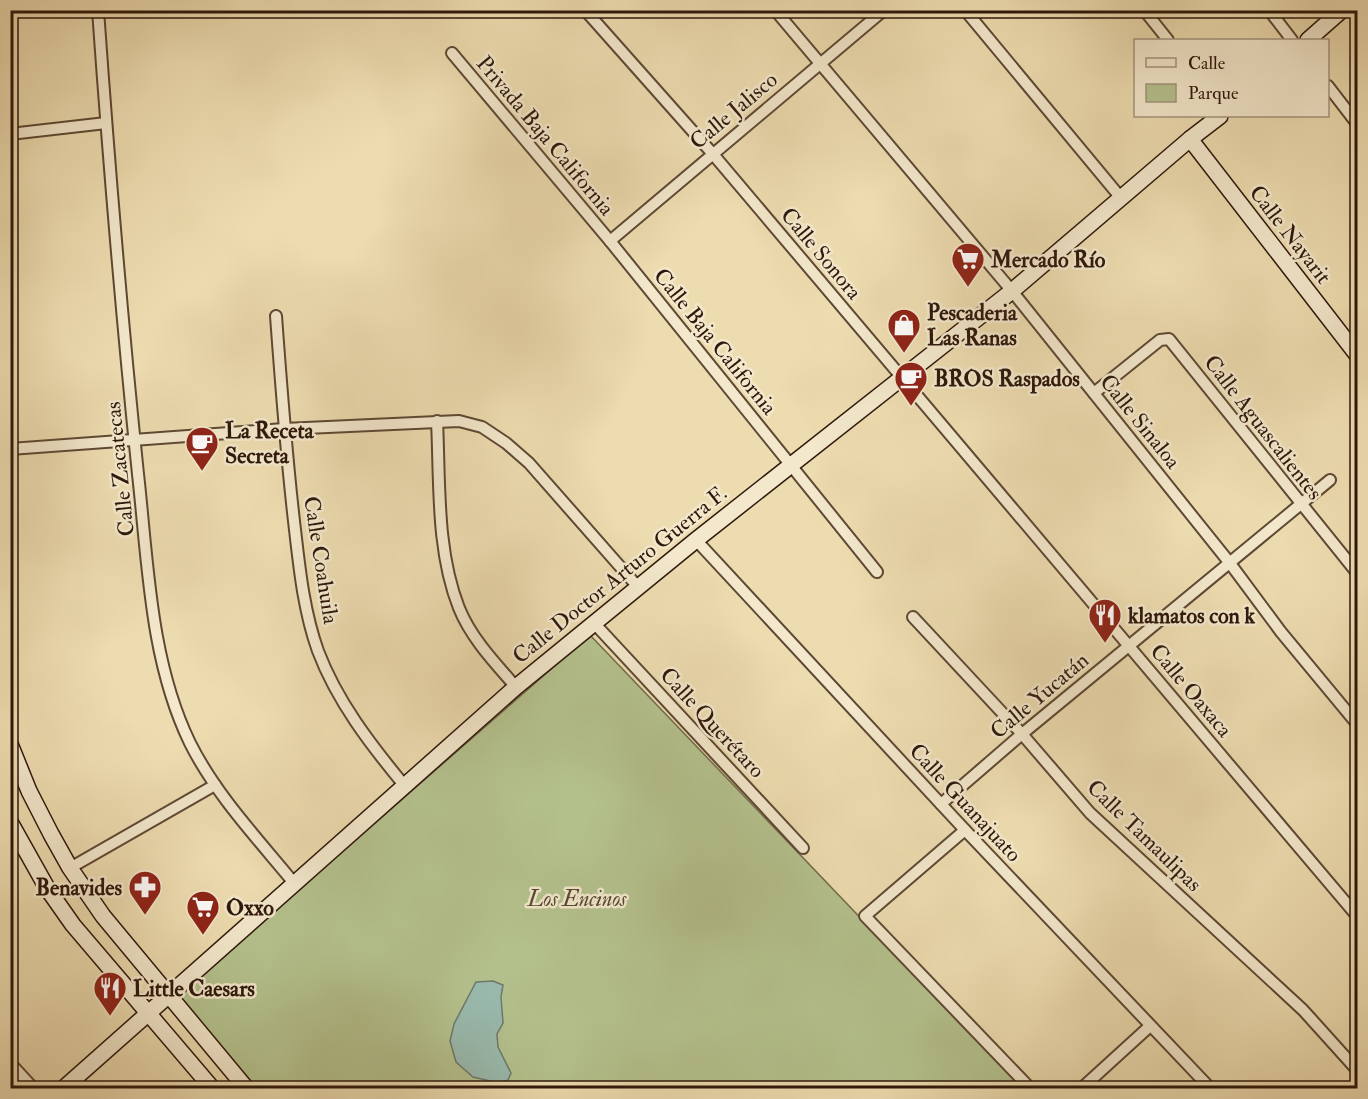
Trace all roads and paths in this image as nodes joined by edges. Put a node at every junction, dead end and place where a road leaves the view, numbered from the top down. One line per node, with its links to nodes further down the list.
1 (98, 10): 16 (street, Calle Zacatecas)
2 (585, 10): 20 (street, Calle Sonora)
3 (776, 10): 13 (street, Calle Sinaloa)
4 (884, 10): 13 (street, Calle Jalisco)
5 (965, 10): 21 (street)
6 (1144, 10): 9 (street)
7 (1269, 10): 10 (street)
8 (1342, 10): 11 (street)
9 (1167, 39)
10 (1291, 39)
11 (1309, 39)
12 (452, 53): 22 (street, Privada Baja California)
13 (819, 64): 20 (street, Calle Jalisco); 23 (street, Calle Sinaloa)
14 (1329, 87): 17 (street)
15 (1219, 117): 19 (street, Calle Doctor Arturo Guerra F.)
16 (106, 123): 18 (street); 30 (street, Calle Zacatecas)
17 (1358, 125)
18 (10, 134)
19 (1190, 138): 21 (street, Calle Doctor Arturo Guerra F.); 25 (street, Calle Nayarit)
20 (712, 153): 22 (street, Calle Jalisco); 26 (street, Calle Sonora)
21 (1121, 198): 23 (street, Calle Doctor Arturo Guerra F.)
22 (610, 241): 32 (street, Calle Baja California)
23 (1012, 291): 26 (street, Calle Doctor Arturo Guerra F.); 27 (street, Calle Sinaloa)
24 (276, 316): 29 (street, Calle Coahuila)
25 (1358, 356)
26 (903, 378): 32 (street, Calle Doctor Arturo Guerra F.); 42 (street, Calle Oaxaca)
27 (1094, 393): 34 (street, Calle Aguascalientes); 36 (street, Calle Sinaloa)
28 (437, 420): 29 (street); 39 (street); 43 (street)
29 (284, 429): 30 (street); 48 (street, Calle Coahuila)
30 (135, 439): 31 (street); 47 (street, Calle Zacatecas)
31 (10, 450)
32 (792, 465): 35 (street, Calle Doctor Arturo Guerra F.); 37 (street)
33 (1330, 480): 34 (street, Calle Yucatán)
34 (1300, 504): 36 (street, Calle Yucatán); 38 (street, Calle Aguascalientes)
35 (696, 540): 39 (street, Calle Doctor Arturo Guerra F.); 49 (street, Calle Guanajuato)
36 (1229, 562): 42 (street, Calle Yucatán); 44 (street, Calle Sinaloa)
37 (877, 572)
38 (1358, 574)
39 (638, 587): 41 (street, Calle Doctor Arturo Guerra F.)
40 (913, 617): 45 (street, Calle Tamaulipas)
41 (594, 623): 43 (street, Calle Doctor Arturo Guerra F.); 52 (street, Calle Querétaro)
42 (1130, 646): 45 (street, Calle Yucatán); 55 (street, Calle Oaxaca)
43 (516, 687): 48 (street, Calle Doctor Arturo Guerra F.)
44 (1358, 725)
45 (1022, 734): 49 (street, Calle Yucatán); 60 (street, Calle Tamaulipas)
46 (10, 744): 53 (street)
47 (214, 785): 53 (street); 54 (street, Calle Zacatecas)
48 (404, 785): 54 (street, Calle Doctor Arturo Guerra F.)
49 (941, 804): 51 (street, Calle Guanajuato)
50 (10, 822): 57 (street)
51 (965, 830): 58 (street, Calle Guanajuato); 65 (street)
52 (804, 848)
53 (70, 868): 56 (street)
54 (294, 883): 56 (street, Calle Doctor Arturo Guerra F.)
55 (1358, 917)
56 (169, 996): 57 (street, Calle Doctor Arturo Guerra F.); 64 (street)
57 (148, 1015): 62 (street, Calle Doctor Arturo Guerra F.); 63 (street)
58 (1150, 1026): 66 (street); 67 (street, Calle Guanajuato)
59 (10, 1063): 61 (street)
60 (1358, 1071)
61 (33, 1089)
62 (64, 1089)
63 (212, 1089)
64 (246, 1089)
65 (1030, 1089)
66 (1082, 1089)
67 (1210, 1089)

